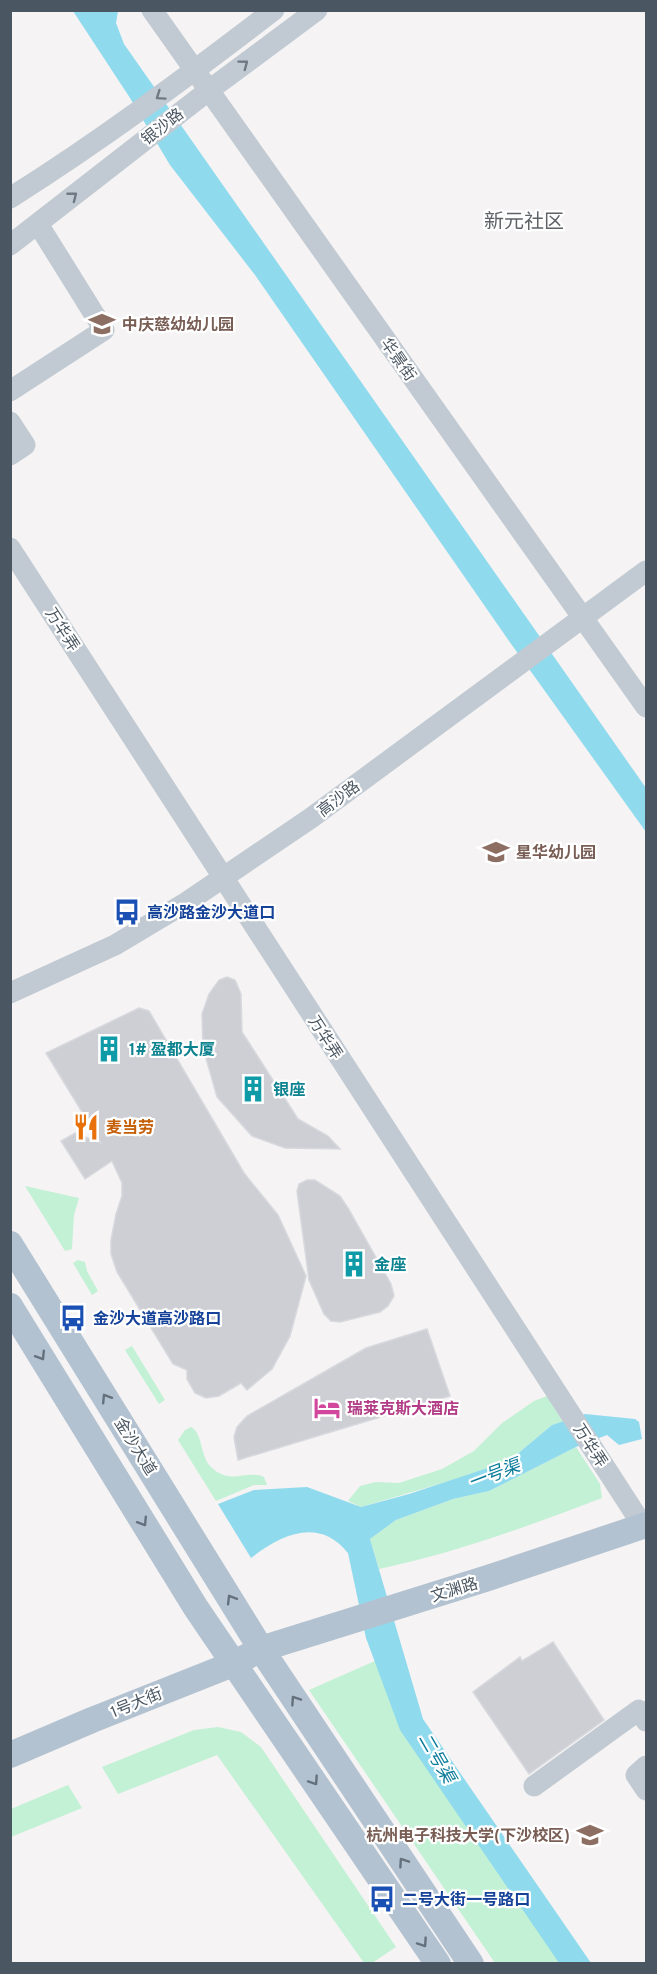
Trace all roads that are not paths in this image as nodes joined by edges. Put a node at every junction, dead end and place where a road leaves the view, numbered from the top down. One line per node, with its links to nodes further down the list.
1 (152, 10): 4 (street, 华景街)
2 (274, 10): 4 (street, 银沙路)
3 (317, 10): 5 (street, 银沙路, one-way to 3)
4 (195, 72): 5 (street, 华景街); 6 (street, 银沙路, one-way to 6)
5 (208, 91): 7 (street, 银沙路, one-way to 5); 14 (street, 华景街)
6 (10, 198)
7 (38, 224): 8 (street, 银沙路); 9 (street)
8 (10, 245)
9 (10, 391)
10 (10, 422): 11 (street)
11 (10, 455)
12 (10, 548): 16 (street, 万华弄)
13 (646, 571): 14 (street, 高沙路)
14 (583, 617): 15 (street, 华景街); 16 (street, 高沙路)
15 (646, 707)
16 (222, 878): 17 (street, 高沙路); 20 (street, 万华弄)
17 (10, 993)
18 (10, 1244): 21 (main road, 金沙大道, one-way to 18)
19 (10, 1306): 22 (main road, 金沙大道, one-way to 22)
20 (645, 1525): 21 (main road, 文渊路)
21 (261, 1649): 22 (main road, 1号大街); 29 (main road, 金沙大道, one-way to 21)
22 (233, 1664): 24 (main road, 1号大街); 28 (main road, 金沙大道, one-way to 28)
23 (646, 1721): 26 (street)
24 (10, 1755)
25 (646, 1766): 27 (street)
26 (534, 1786)
27 (646, 1790)
28 (438, 1964)
29 (471, 1964)

